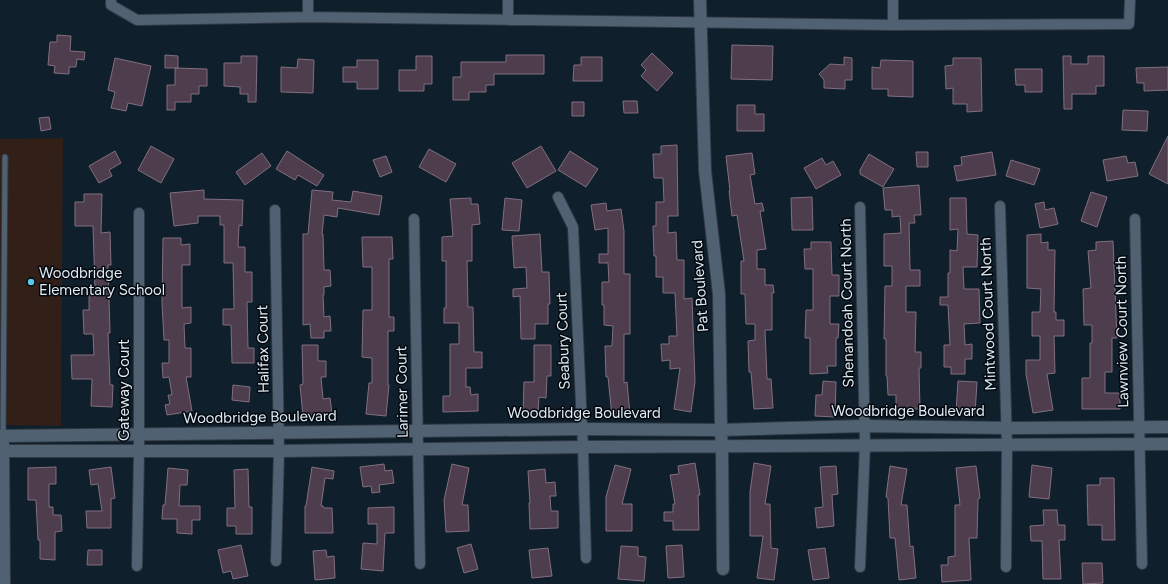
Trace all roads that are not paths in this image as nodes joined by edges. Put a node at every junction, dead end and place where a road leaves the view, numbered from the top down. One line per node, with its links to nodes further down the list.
1 (308, 0): 7 (street)
2 (508, 0): 8 (street)
3 (700, 0): 9 (street, Pat Boulevard)
4 (894, 0): 10 (street)
5 (1130, 0): 10 (street)
6 (111, 2): 7 (street)
7 (308, 17): 8 (street)
8 (508, 20): 9 (street)
9 (700, 23): 10 (street); 25 (street, Pat Boulevard)
10 (893, 25)
11 (5, 157): 19 (lane)
12 (558, 197): 24 (street, Seabury Court)
13 (1000, 206): 23 (street, Mintwood Court North)
14 (860, 207): 20 (street, Shenandoah Court North)
15 (275, 210): 27 (street, Halifax Court)
16 (139, 213): 28 (street, Gateway Court)
17 (414, 219): 26 (street, Larimer Court)
18 (1135, 219): 21 (street, Lawnview Court North)
19 (2, 333): 29 (lane)
20 (864, 426): 23 (street, Woodbridge Boulevard); 25 (street, Woodbridge Boulevard); 31 (street, Shenandoah Court North)
21 (1140, 427): 22 (street, Woodbridge Boulevard); 23 (street, Woodbridge Boulevard); 33 (street, Lawnview Court North)
22 (1168, 427)
23 (1007, 428): 32 (street, Mintwood Court North)
24 (582, 429): 25 (street, Woodbridge Boulevard); 26 (street, Woodbridge Boulevard); 34 (street, Seabury Court)
25 (721, 430): 35 (street, Pat Boulevard)
26 (418, 431): 27 (street, Woodbridge Boulevard); 36 (street, Larimer Court)
27 (279, 432): 28 (street, Woodbridge Boulevard); 39 (street, Halifax Court)
28 (139, 434): 29 (street, Woodbridge Boulevard); 38 (street, Gateway Court)
29 (2, 435): 37 (street)
30 (1168, 444): 33 (street)
31 (865, 445): 32 (street); 35 (street); 45 (street, Shenandoah Court North)
32 (1007, 445): 33 (street); 46 (street, Mintwood Court North)
33 (1140, 445): 43 (street, Lawnview Court North)
34 (583, 447): 35 (street); 36 (street); 40 (street, Seabury Court)
35 (722, 448): 47 (street, Pat Boulevard)
36 (418, 449): 39 (street); 42 (street, Larimer Court)
37 (1, 451): 38 (street); 48 (street)
38 (139, 451): 39 (street); 44 (street, Gateway Court)
39 (279, 451): 41 (street, Halifax Court)
40 (586, 558)
41 (276, 561)
42 (420, 564)
43 (1142, 564)
44 (137, 566)
45 (860, 567)
46 (1006, 567)
47 (723, 570)
48 (4, 584)

